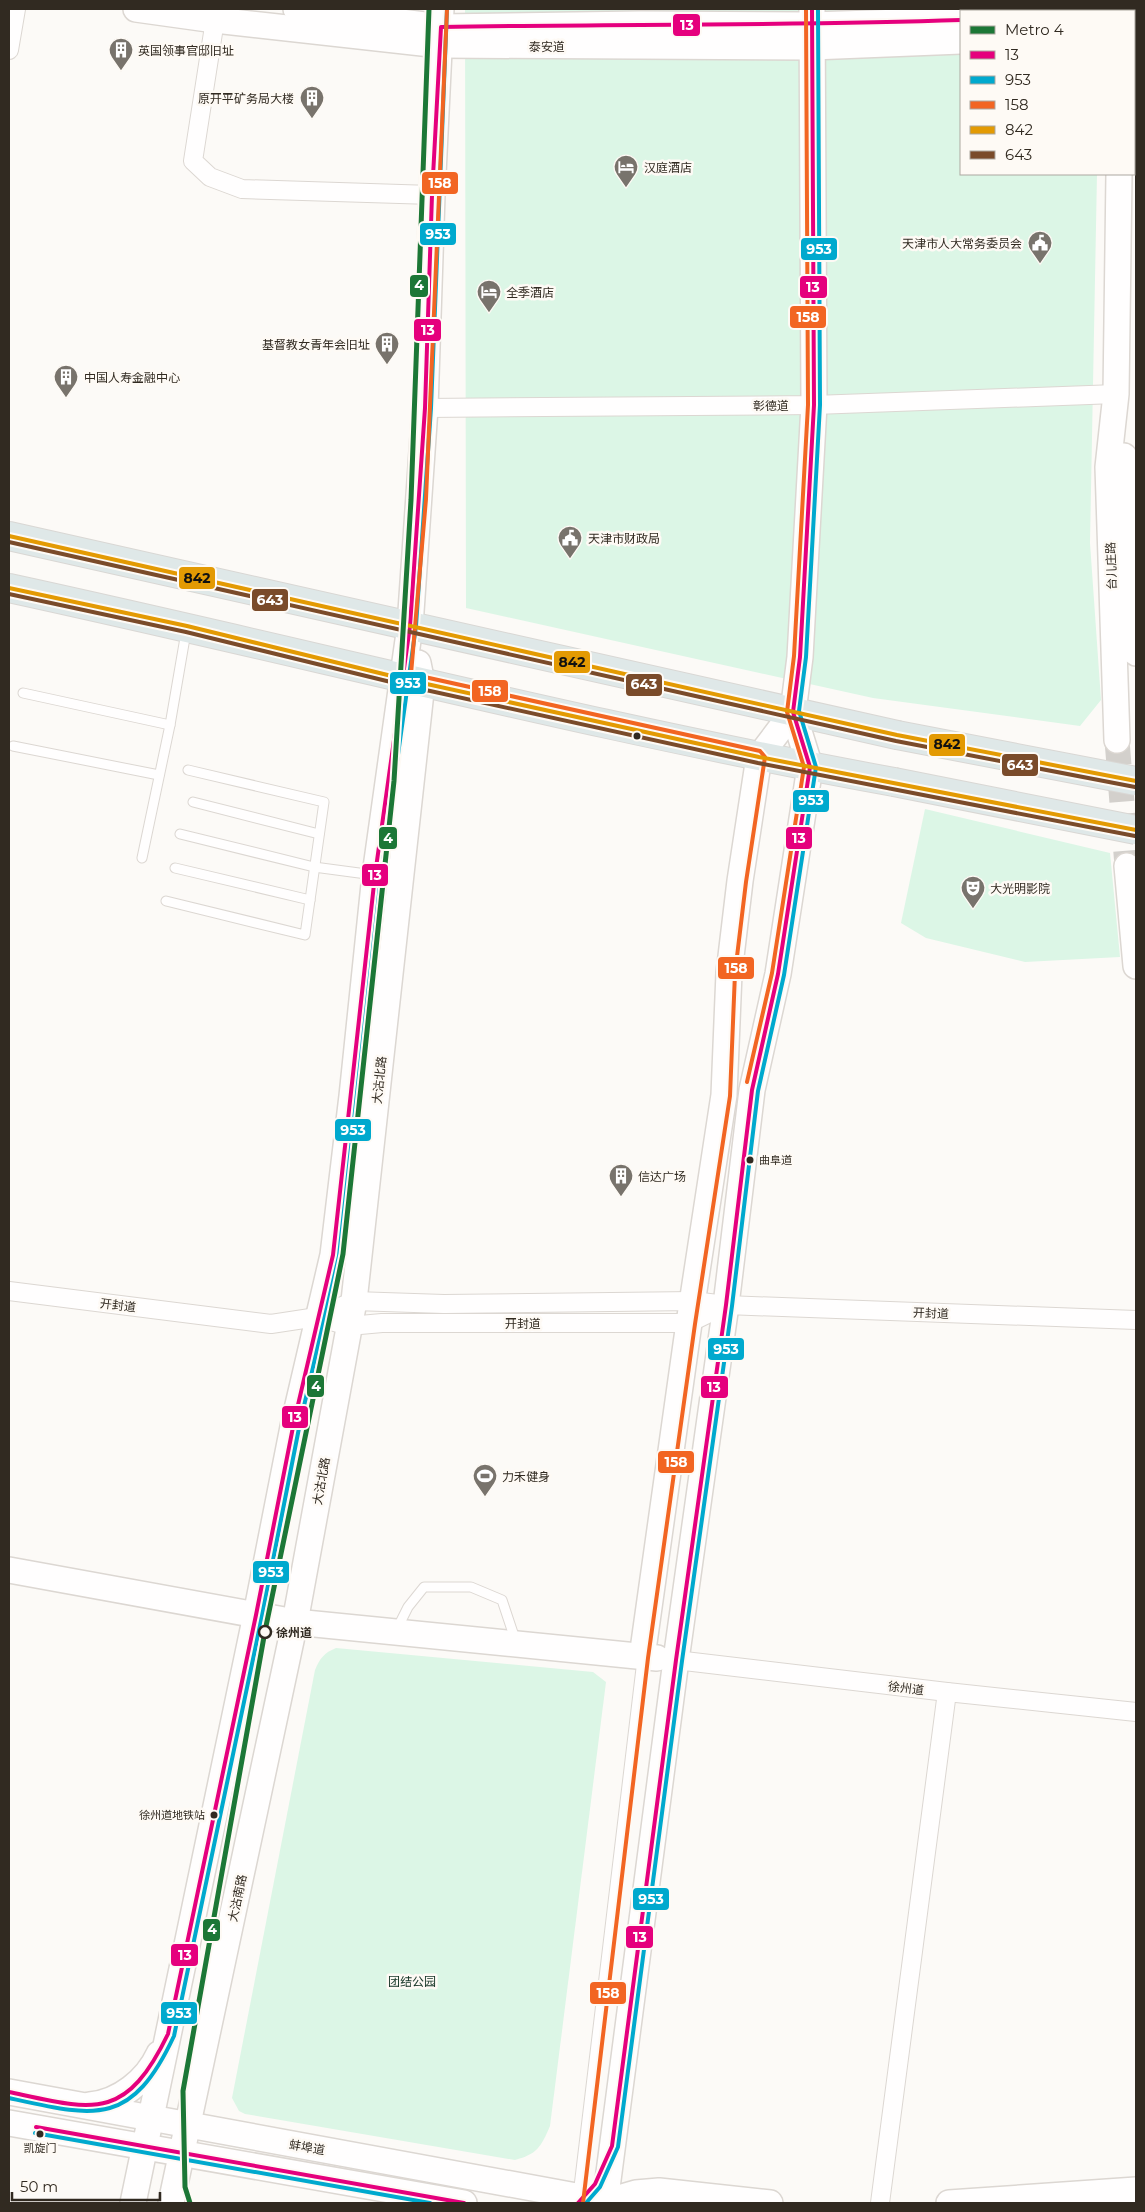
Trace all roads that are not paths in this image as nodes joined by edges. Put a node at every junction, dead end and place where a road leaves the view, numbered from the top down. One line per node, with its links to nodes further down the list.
1 (16, 9): 11 (street)
2 (136, 9): 5 (main road, 泰安道)
3 (296, 9): 8 (main road, 泰安道)
4 (834, 9): 7 (main road)
5 (214, 20): 8 (main road, 泰安道); 13 (street)
6 (960, 20): 7 (main road, 泰安道)
7 (874, 23): 9 (main road, 泰安道)
8 (441, 27): 9 (main road, 泰安道); 13 (main road, 大沽北路)
9 (812, 27): 10 (main road, 泰安道); 15 (main road)
10 (960, 41)
11 (9, 50)
12 (1119, 175): 14 (main road, 台儿庄路)
13 (432, 195): 16 (main road, 大沽北路)
14 (1116, 394): 15 (street, 彰德道); 21 (main road, 台儿庄路); 26 (main road, 台儿庄路)
15 (814, 405): 16 (street, 彰德道); 24 (main road)
16 (426, 408): 20 (main road, 大沽北路)
17 (9, 536): 20 (main road)
18 (9, 588): 19 (main road)
19 (187, 626): 22 (main road); 25 (lane)
20 (410, 626): 22 (main road, 大沽北路); 24 (main road)
21 (1136, 653)
22 (413, 681): 28 (main road); 41 (main road, 大沽北路); 46 (main road, 大沽北路)
23 (23, 693): 25 (lane)
24 (793, 712): 28 (main road); 29 (main road); 32 (main road, bridge)
25 (170, 725): 31 (lane)
26 (1117, 740)
27 (13, 746): 31 (lane)
28 (759, 757): 29 (main road); 48 (main road)
29 (810, 767): 34 (main road, bridge); 47 (main road)
30 (188, 770): 36 (lane)
31 (159, 775): 37 (lane)
32 (1136, 781)
33 (193, 802): 36 (lane)
34 (1136, 830)
35 (180, 834): 39 (lane)
36 (319, 834): 39 (lane)
37 (142, 858)
38 (1127, 866): 44 (main road)
39 (314, 867): 41 (lane); 42 (lane)
40 (175, 868): 42 (lane)
41 (375, 875): 49 (main road, 大沽北路)
42 (310, 900): 43 (lane)
43 (166, 901)
44 (1136, 966)
45 (9, 1291): 49 (street, 开封道)
46 (354, 1301): 48 (street, 开封道); 49 (street, 开封道); 51 (main road, 大沽北路)
47 (726, 1305): 48 (street, 开封道); 50 (street, 开封道); 58 (main road)
48 (691, 1312): 51 (street, 开封道); 57 (main road)
49 (317, 1317): 51 (street, 开封道); 53 (main road, 大沽北路)
50 (1136, 1320)
51 (349, 1326): 54 (main road, 大沽北路)
52 (9, 1570): 53 (main road)
53 (256, 1616): 54 (main road); 61 (main road)
54 (295, 1622): 55 (main road); 66 (main road, 大沽南路)
55 (395, 1633): 56 (main road); 56 (lane)
56 (517, 1644): 57 (main road)
57 (642, 1657): 58 (main road); 70 (lane)
58 (676, 1660): 59 (street, 徐州道); 70 (main road)
59 (947, 1692): 60 (street, 徐州道); 75 (street)
60 (1136, 1712)
61 (168, 2034): 63 (main road); 64 (main road)
62 (9, 2092): 63 (main road, 蚌埠道)
63 (85, 2106): 64 (main road, 蚌埠道)
64 (151, 2117): 66 (main road, 蚌埠道); 67 (main road)
65 (9, 2123): 67 (main road)
66 (189, 2124): 68 (main road, 大沽南路); 70 (main road, 蚌埠道)
67 (145, 2147): 68 (main road); 71 (main road)
68 (183, 2153): 72 (main road, 大沽南路); 73 (main road)
69 (1136, 2190): 76 (main road)
70 (592, 2202): 74 (main road, 蚌埠道)
71 (133, 2203)
72 (171, 2203)
73 (464, 2203)
74 (770, 2203)
75 (880, 2203)
76 (949, 2203)

